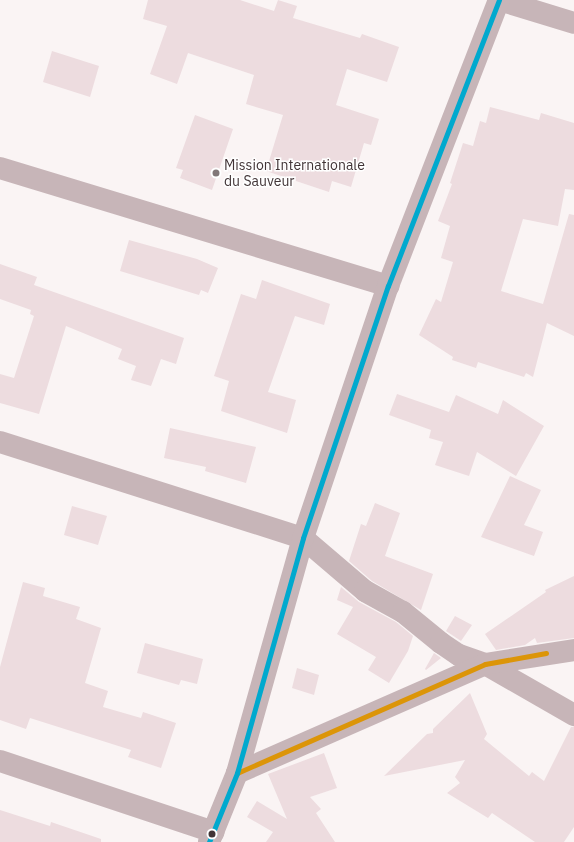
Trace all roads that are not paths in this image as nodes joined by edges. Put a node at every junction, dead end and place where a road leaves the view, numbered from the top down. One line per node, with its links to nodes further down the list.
1 (499, 0): 2 (street); 4 (street)
2 (574, 24)
3 (0, 168): 4 (street)
4 (388, 286): 6 (street)
5 (0, 442): 6 (street)
6 (303, 538): 8 (street); 11 (street)
7 (574, 650): 8 (street)
8 (485, 664): 9 (street); 11 (street)
9 (574, 714)
10 (0, 761): 12 (street)
11 (237, 773): 12 (street)
12 (211, 837)

